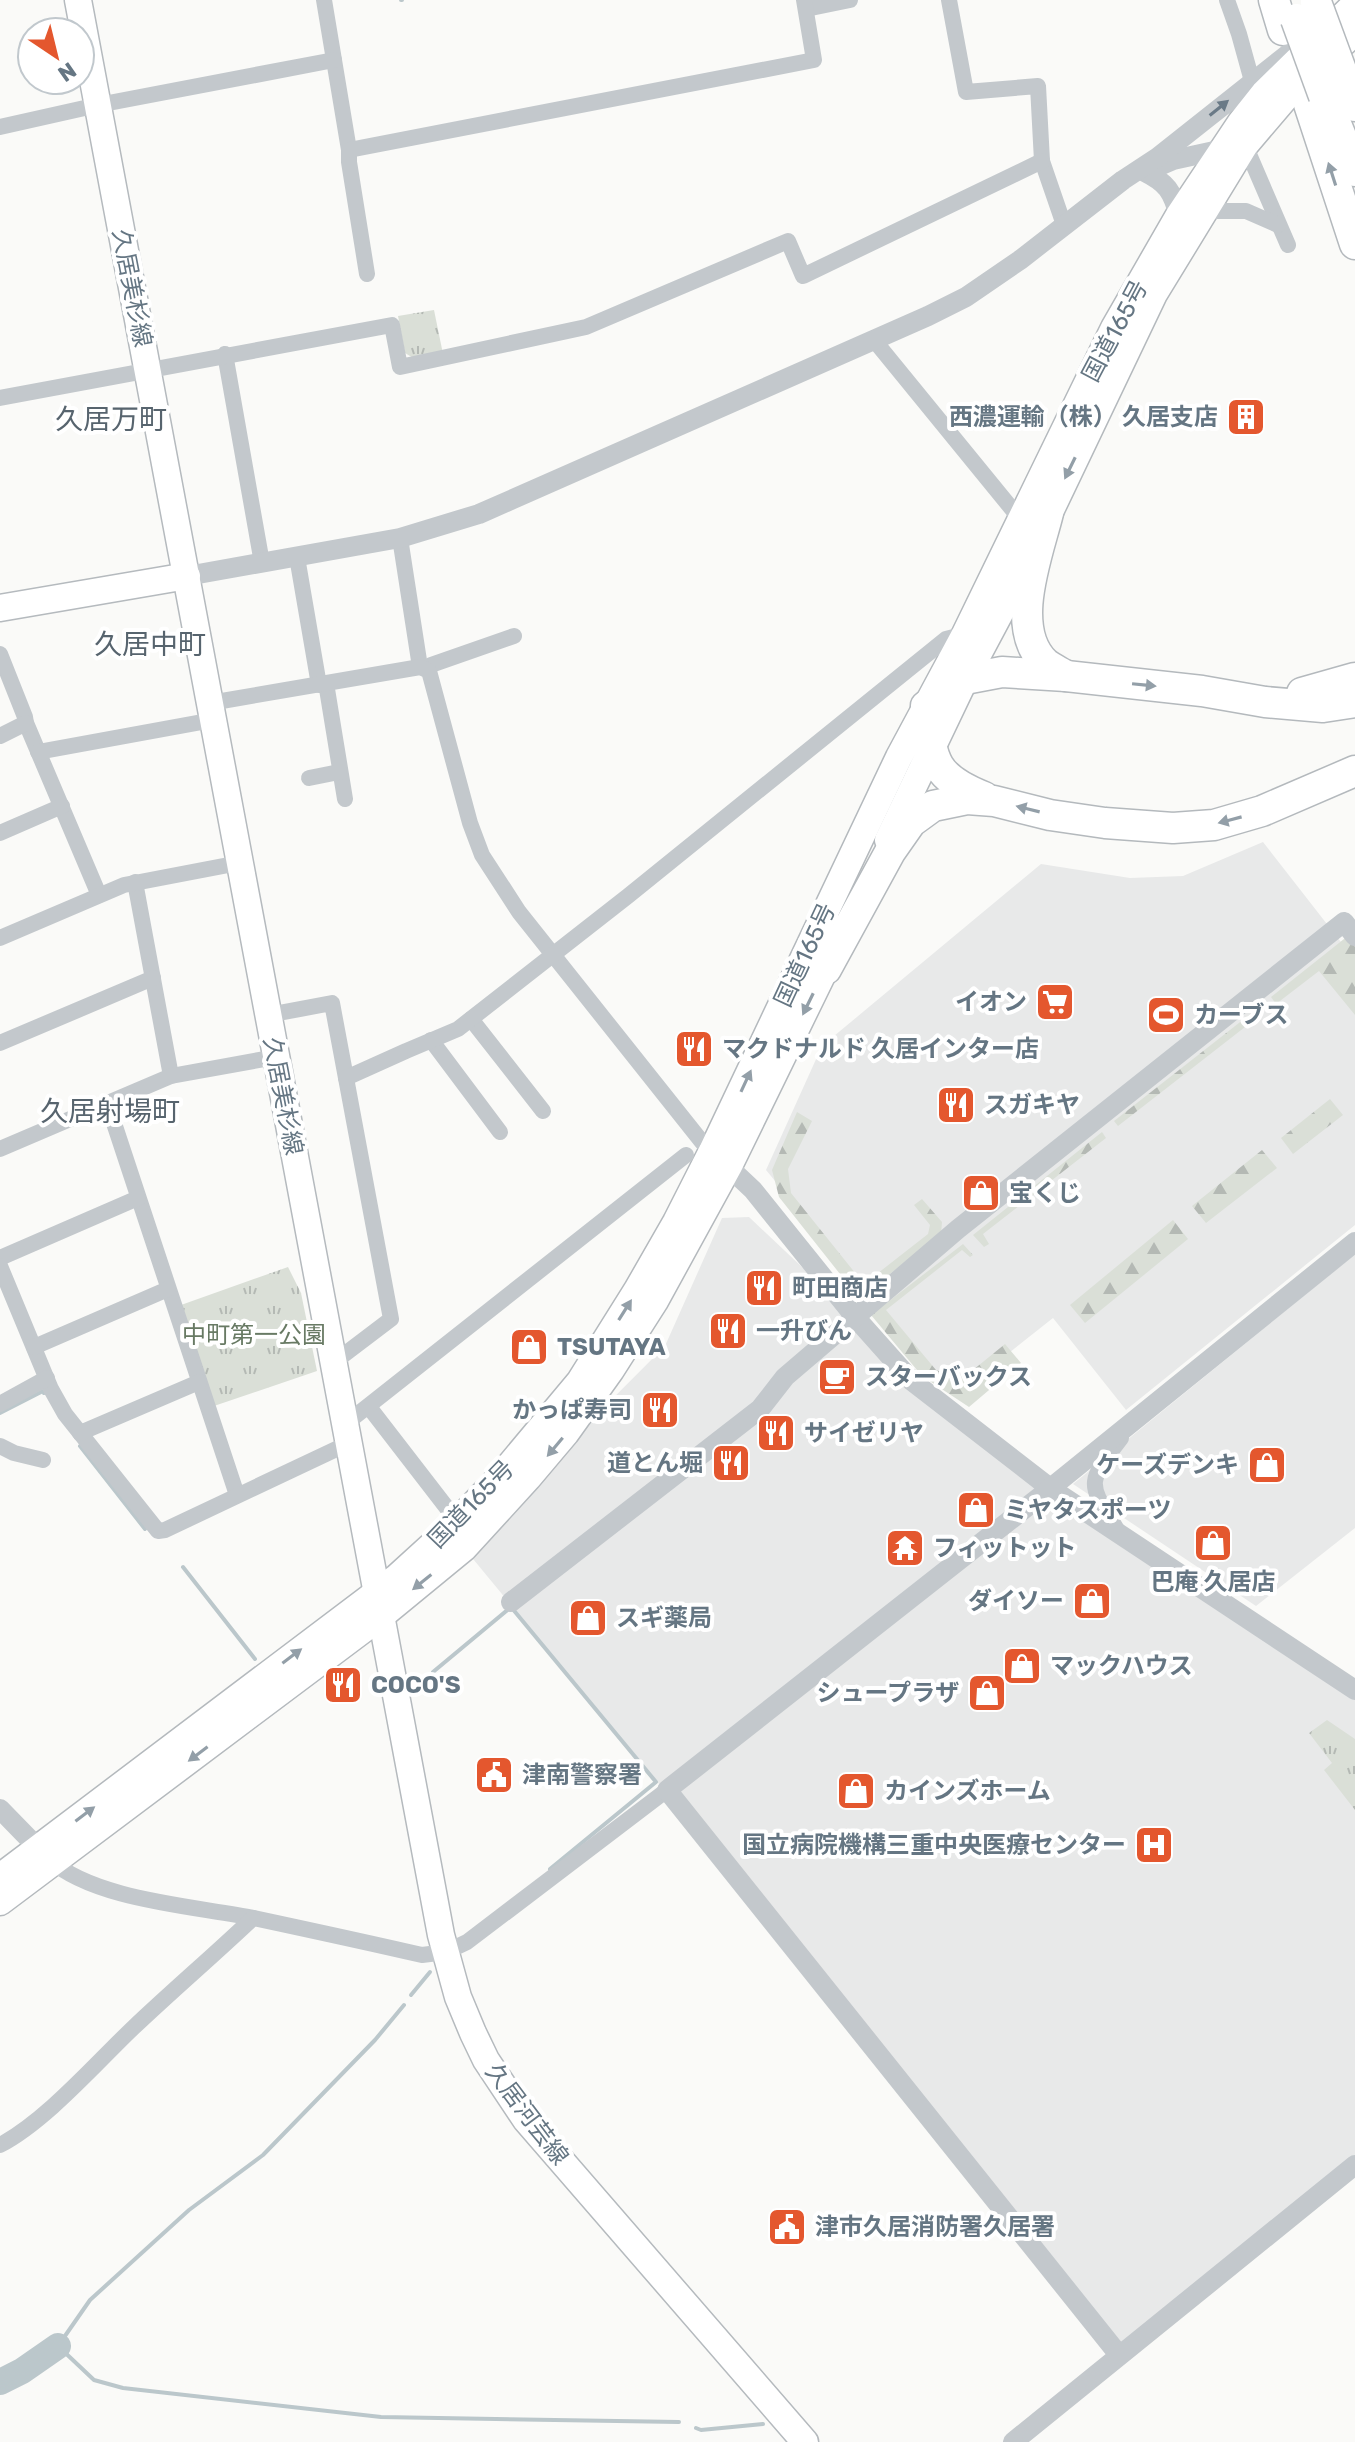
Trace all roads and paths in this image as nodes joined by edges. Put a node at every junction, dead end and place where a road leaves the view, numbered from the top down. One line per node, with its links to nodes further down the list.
1 (78, 0): 13 (main road, 久居美杉線)
2 (324, 0): 10 (street)
3 (850, 0): 6 (street)
4 (949, 0): 18 (street)
5 (1227, 0): 11 (street)
6 (805, 4): 17 (street)
7 (1355, 4): 11 (street); 16 (main road, 国道165号)
8 (1296, 9): 12 (highway, bridge)
9 (1355, 32): 16 (main road, 国道165号)
10 (334, 60): 13 (street); 17 (street)
11 (1252, 81): 19 (street, one-way to 11)
12 (1326, 92): 14 (highway); 20 (highway); 24 (highway, one-way to 12)
13 (98, 105): 15 (street); 29 (main road, 久居美杉線)
14 (1355, 106)
15 (0, 127)
16 (1231, 145): 19 (street); 21 (main road, 国道165号); 23 (street)
17 (349, 150): 26 (street)
18 (1042, 161): 22 (street); 28 (street)
19 (1151, 165): 21 (street); 22 (street)
20 (1355, 171)
21 (1191, 213): 23 (street); 31 (main road, 国道165号)
22 (1064, 225): 27 (street)
23 (1278, 225): 25 (street)
24 (1355, 244)
25 (1288, 245)
26 (367, 274)
27 (874, 340): 31 (street); 32 (street)
28 (225, 354): 29 (street); 34 (street)
29 (147, 370): 30 (street); 35 (main road, 久居美杉線)
30 (0, 398)
31 (1035, 517): 37 (main road, 国道165号); 41 (highway); 43 (main road, 国道165号)
32 (400, 538): 33 (street); 40 (street)
33 (297, 557): 34 (street); 44 (street)
34 (262, 563): 35 (street)
35 (187, 576): 36 (main road); 48 (main road, 久居美杉線)
36 (0, 608)
37 (965, 634): 47 (main road, 国道165号); 67 (street)
38 (514, 636): 40 (street)
39 (0, 654): 49 (street)
40 (423, 668): 44 (street); 67 (street)
41 (1066, 676): 43 (highway); 45 (highway, one-way to 45)
42 (1355, 678): 45 (highway)
43 (965, 679): 47 (highway); 52 (main road, 国道165号)
44 (322, 684): 48 (street); 55 (street)
45 (1265, 702): 46 (highway)
46 (1355, 702)
47 (926, 706): 52 (highway); 81 (main road, 国道165号, one-way to 47)
48 (212, 712): 51 (street); 62 (main road, 久居美杉線)
49 (26, 723): 50 (street); 51 (street)
50 (0, 736)
51 (38, 752): 60 (street)
52 (931, 754): 59 (highway); 68 (main road, 国道165号)
53 (1355, 754): 57 (highway)
54 (1355, 771): 57 (highway)
55 (339, 772): 56 (street); 58 (street)
56 (309, 778)
57 (1302, 792): 59 (highway, one-way to 59)
58 (345, 799)
59 (994, 801): 68 (highway)
60 (62, 806): 61 (street); 64 (street)
61 (0, 833)
62 (239, 863): 63 (street); 70 (main road, 久居美杉線)
63 (135, 882): 64 (street); 69 (street)
64 (99, 895): 66 (street)
65 (1355, 936): 87 (street)
66 (0, 938)
67 (552, 954): 71 (street); 81 (street)
68 (826, 969): 81 (main road, 国道165号, one-way to 81)
69 (153, 978): 73 (street); 75 (street)
70 (268, 1015): 74 (main road, 久居美杉線); 76 (street)
71 (471, 1019): 72 (street); 78 (street)
72 (431, 1040): 76 (street); 79 (street)
73 (0, 1043)
74 (276, 1057): 75 (street); 89 (main road, 久居美杉線)
75 (171, 1076): 77 (street)
76 (346, 1078): 89 (street)
77 (107, 1102): 80 (street); 82 (street)
78 (543, 1111)
79 (500, 1132)
80 (0, 1149)
81 (709, 1157): 87 (street); 93 (street); 101 (main road, 国道165号, one-way to 81); 104 (main road, 国道165号, one-way to 104)
82 (138, 1198): 84 (street); 86 (street)
83 (1355, 1242): 94 (street)
84 (0, 1258)
85 (0, 1266): 88 (street)
86 (168, 1289): 88 (street); 91 (street)
87 (855, 1317): 99 (street); 103 (street)
88 (34, 1347): 90 (street)
89 (333, 1363): 96 (main road, 久居美杉線)
90 (47, 1378): 92 (street); 95 (street)
91 (199, 1382): 95 (street); 100 (street)
92 (0, 1404)
93 (369, 1407): 96 (street); 101 (street)
94 (1136, 1418): 99 (street); 102 (street)
95 (80, 1433): 100 (street)
96 (346, 1434): 100 (street); 104 (main road, 久居美杉線)
97 (0, 1446): 98 (street)
98 (43, 1460)
99 (1050, 1488): 102 (street); 106 (street)
100 (237, 1495)
101 (457, 1521): 104 (main road, 国道165号)
102 (1119, 1533): 105 (street)
103 (511, 1602)
104 (378, 1605): 108 (main road, 国道165号); 112 (main road, 久居河芸線)
105 (1355, 1690)
106 (667, 1790): 112 (street); 115 (street)
107 (0, 1809): 108 (street)
108 (46, 1856): 109 (main road, 国道165号); 110 (main road, 国道165号); 111 (street)
109 (0, 1877)
110 (0, 1902)
111 (253, 1918): 112 (street); 113 (street)
112 (446, 1952): 116 (main road, 久居河芸線)
113 (0, 2145)
114 (1355, 2165): 115 (street)
115 (1119, 2355): 117 (street)
116 (805, 2442)
117 (1013, 2442)

